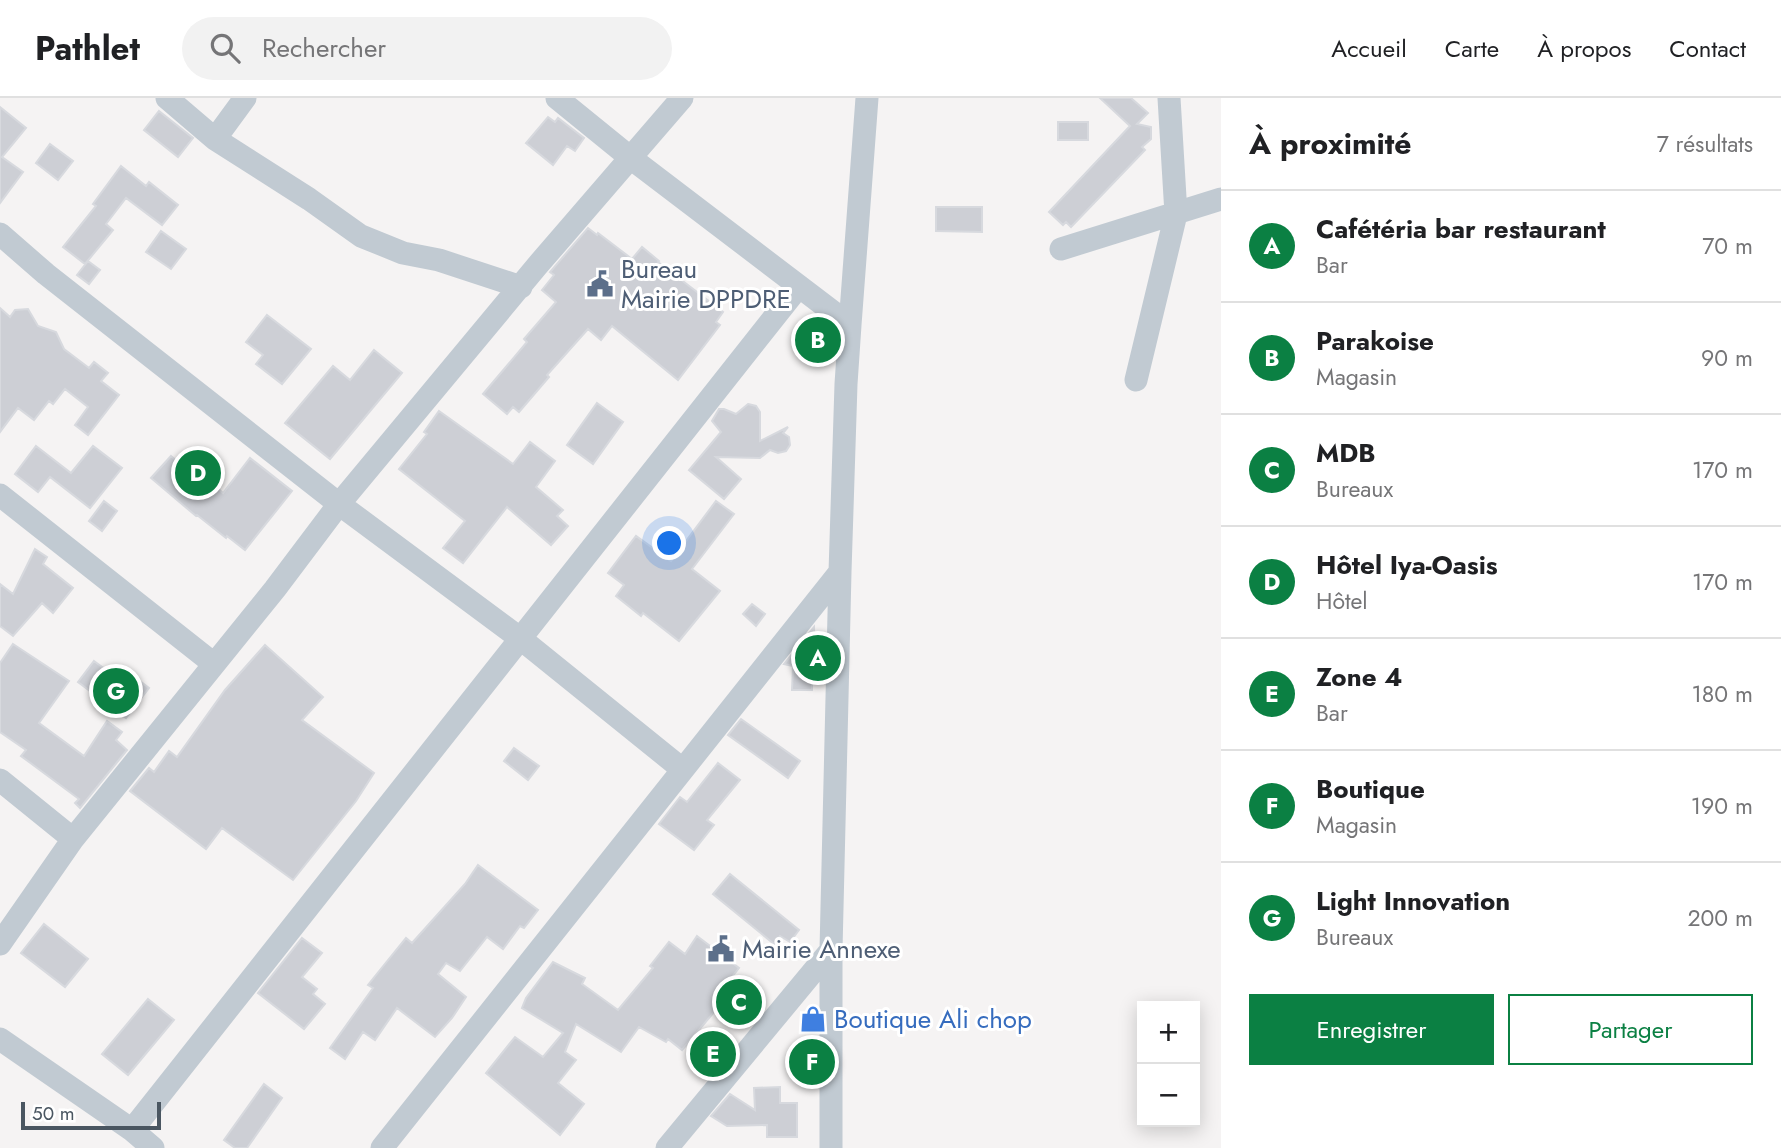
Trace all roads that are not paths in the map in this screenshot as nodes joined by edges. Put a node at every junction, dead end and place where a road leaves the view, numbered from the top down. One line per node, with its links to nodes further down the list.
1 (167, 98): 7 (street)
2 (245, 98): 7 (street)
3 (556, 98): 8 (street)
4 (682, 98): 8 (street)
5 (867, 98): 15 (street)
6 (1170, 98): 10 (street)
7 (215, 139): 14 (street)
8 (632, 159): 13 (street); 14 (street)
9 (1221, 199): 10 (street)
10 (1176, 214): 12 (street); 16 (street)
11 (0, 234): 18 (street)
12 (1062, 248)
13 (799, 286): 15 (street); 20 (street)
14 (521, 287): 18 (street)
15 (850, 325): 19 (street)
16 (1136, 380)
17 (0, 495): 21 (street)
18 (339, 504): 20 (street); 21 (street)
19 (840, 572): 22 (street); 26 (street)
20 (520, 639): 22 (street); 28 (street)
21 (214, 664): 24 (street)
22 (682, 769): 30 (street)
23 (0, 779): 24 (street)
24 (73, 839): 25 (street)
25 (0, 944)
26 (831, 950): 31 (street); 32 (street)
27 (0, 1038): 28 (street)
28 (132, 1130): 29 (street)
29 (153, 1148)
30 (382, 1148)
31 (667, 1148)
32 (831, 1148)

